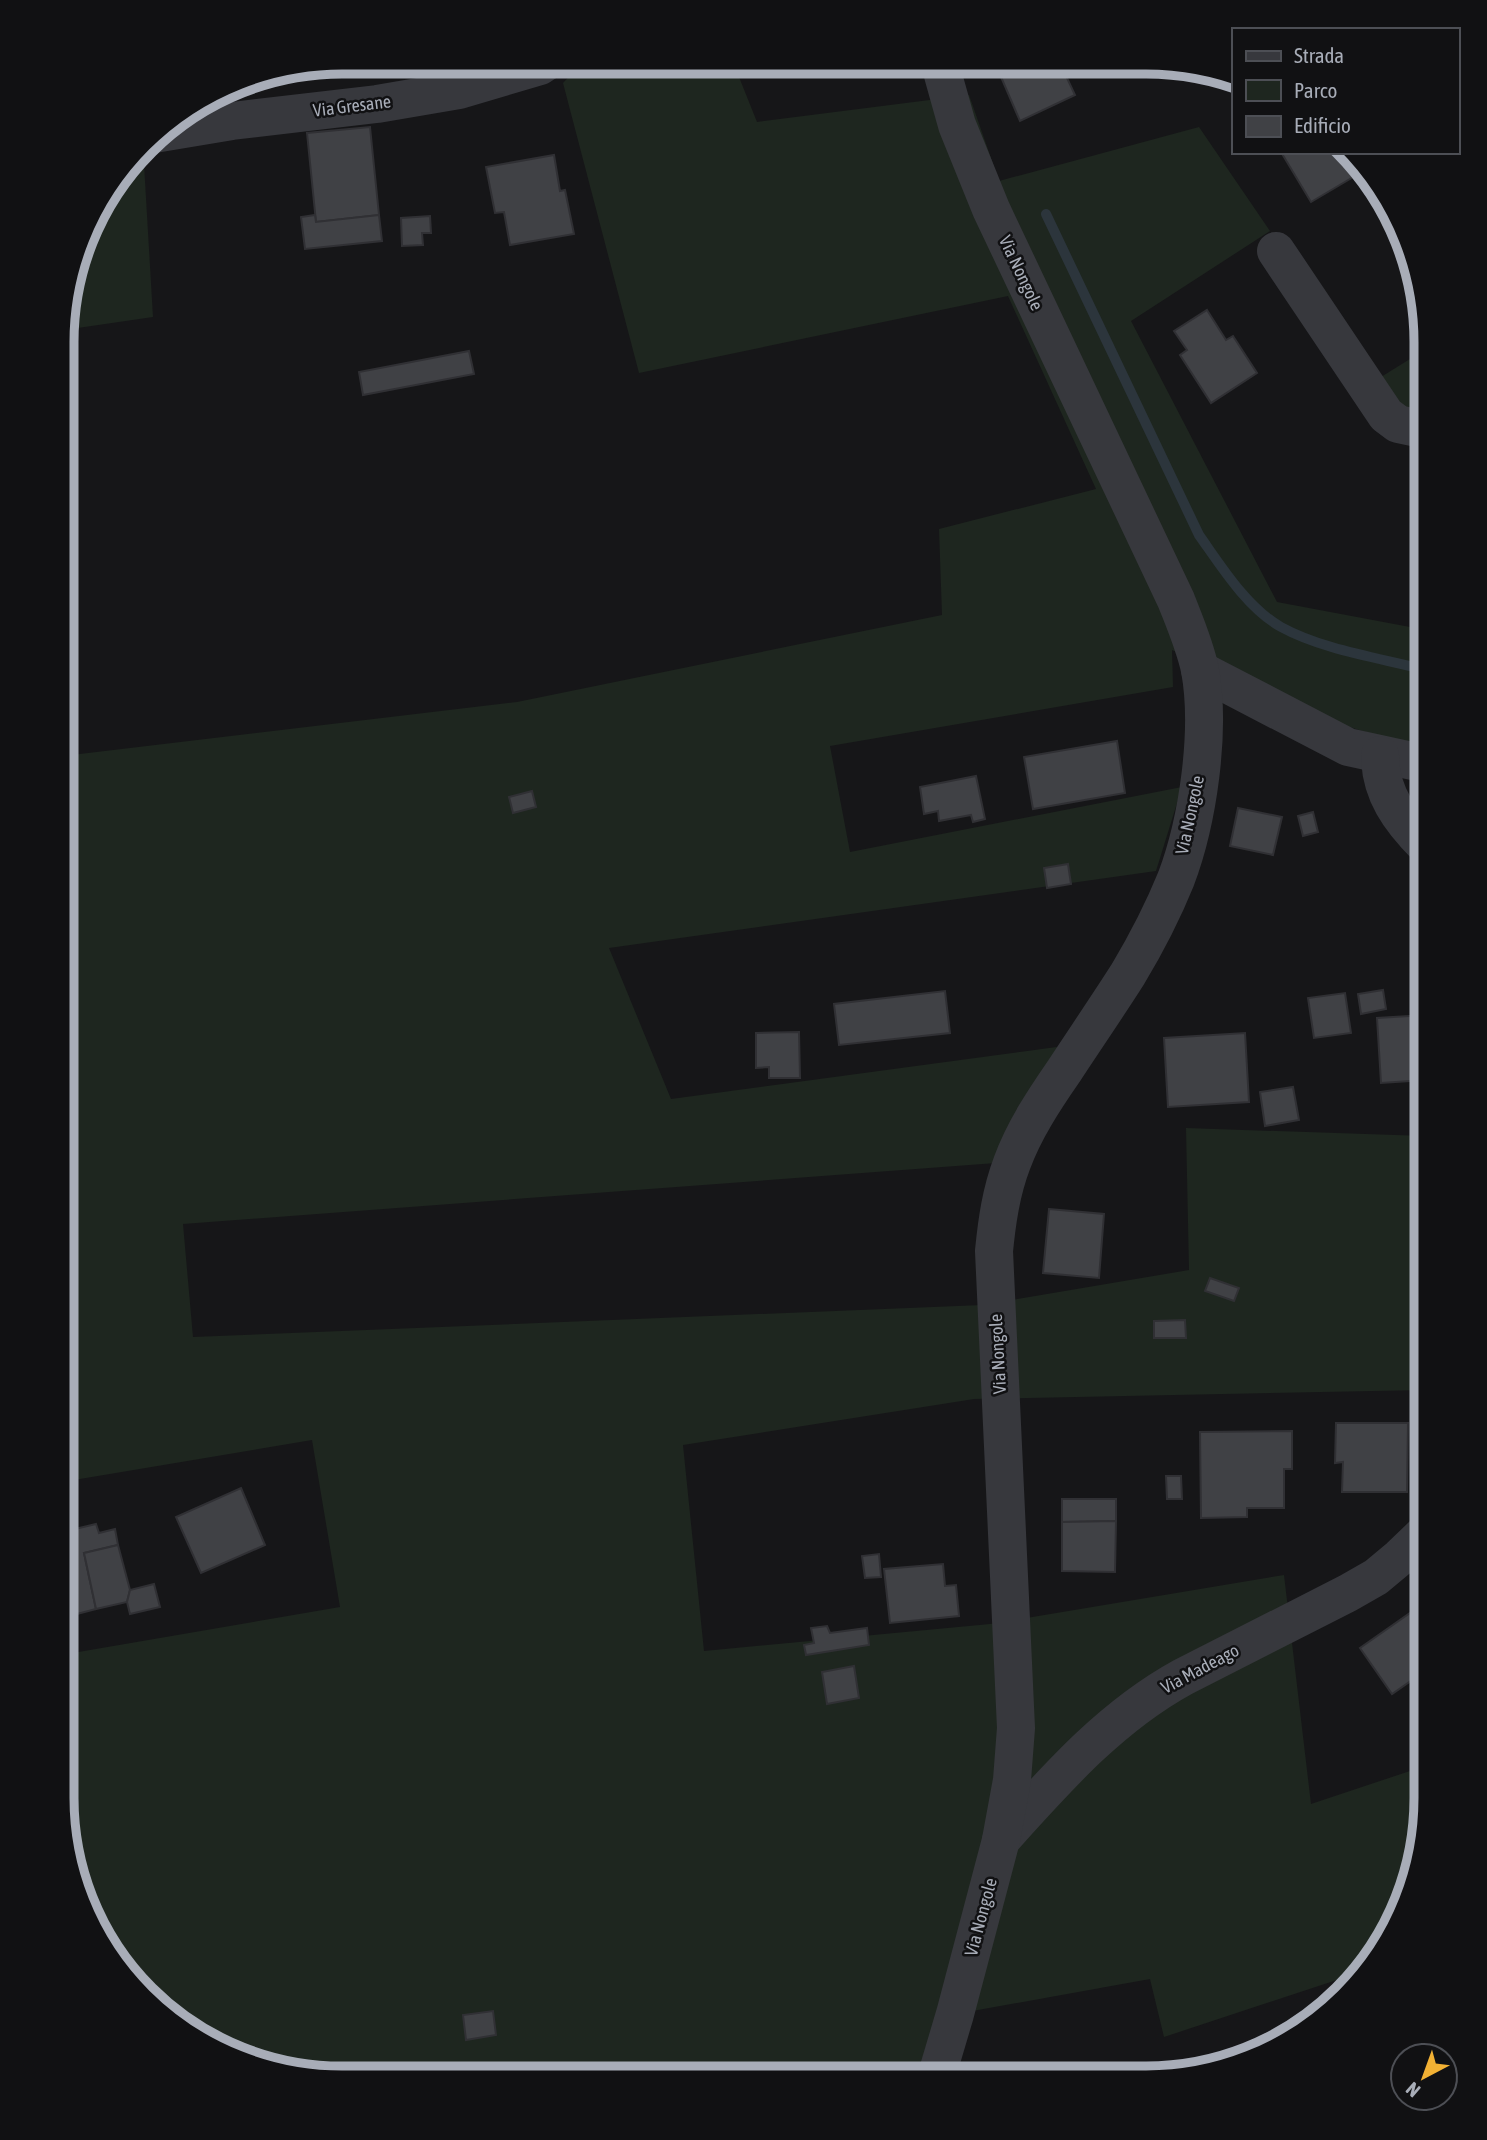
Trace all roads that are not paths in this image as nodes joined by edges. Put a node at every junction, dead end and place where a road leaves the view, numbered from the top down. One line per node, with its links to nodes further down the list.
1 (513, 74): 3 (street, Via Gresane)
2 (943, 74): 6 (street, Via Nongole)
3 (177, 130)
4 (1276, 251): 5 (street)
5 (1414, 427)
6 (1200, 670): 7 (street); 11 (street, Via Nongole)
7 (1380, 755): 8 (street); 9 (street)
8 (1414, 762)
9 (1414, 834)
10 (1414, 1544): 11 (street, Via Madeago)
11 (1001, 1840): 12 (street, Via Nongole)
12 (940, 2066)

